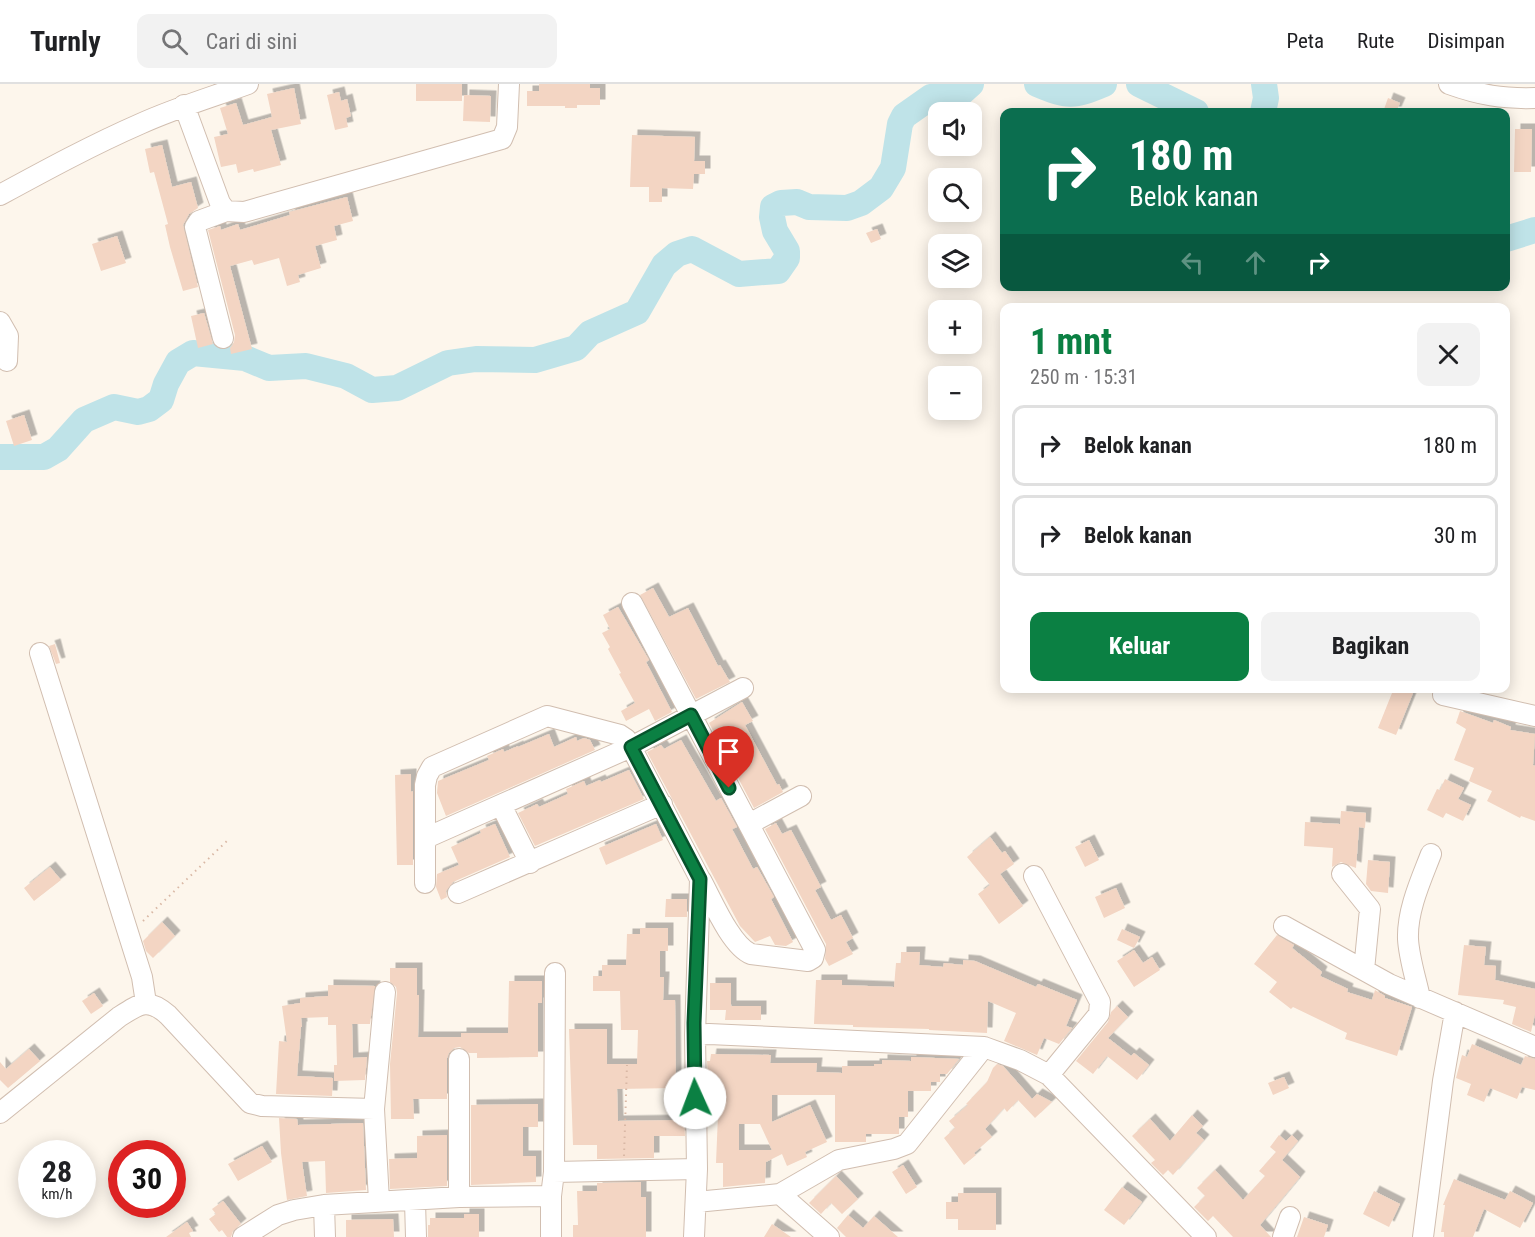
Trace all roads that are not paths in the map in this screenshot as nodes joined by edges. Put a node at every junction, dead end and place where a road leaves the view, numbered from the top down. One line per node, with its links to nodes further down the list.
1 (248, 84): 5 (street)
2 (509, 84): 7 (street)
3 (1449, 84): 4 (street)
4 (1535, 98)
5 (184, 105): 6 (street); 7 (street)
6 (0, 195)
7 (226, 211): 9 (street)
8 (0, 322): 10 (street)
9 (223, 338)
10 (7, 361)
11 (632, 603): 15 (street)
12 (40, 653): 35 (street)
13 (743, 688): 15 (street)
14 (1443, 695): 16 (street)
15 (691, 715): 17 (street); 21 (street)
16 (1535, 716)
17 (631, 747): 19 (street); 20 (street); 22 (street)
18 (801, 796): 21 (street)
19 (662, 804): 24 (street); 27 (street)
20 (501, 805): 22 (street); 24 (street)
21 (749, 824): 27 (street)
22 (426, 838): 28 (street)
23 (1431, 854): 34 (street)
24 (530, 863): 29 (street)
25 (1342, 873): 31 (street)
26 (1034, 876): 41 (street)
27 (700, 879): 37 (street)
28 (425, 883)
29 (458, 893)
30 (1284, 926): 31 (street)
31 (1364, 970): 34 (street)
32 (555, 973): 45 (street)
33 (385, 992): 42 (street)
34 (1420, 998): 36 (street)
35 (146, 1003): 42 (street); 43 (street)
36 (1455, 1012): 39 (street); 62 (street)
37 (694, 1035): 38 (street); 44 (street)
38 (984, 1047): 41 (street); 46 (street)
39 (1535, 1047)
40 (459, 1059): 48 (street)
41 (1049, 1075): 54 (street)
42 (374, 1109): 49 (street)
43 (0, 1113)
44 (697, 1169): 45 (street); 51 (street)
45 (554, 1172): 47 (street)
46 (780, 1194): 51 (street); 60 (street)
47 (551, 1196): 48 (street); 58 (street)
48 (459, 1197): 50 (street)
49 (380, 1201): 50 (street); 52 (street)
50 (415, 1201): 57 (street)
51 (696, 1202): 59 (street)
52 (324, 1205): 55 (street); 56 (street)
53 (1290, 1217): 61 (street)
54 (1198, 1234)
55 (243, 1237)
56 (325, 1237)
57 (416, 1237)
58 (551, 1237)
59 (694, 1237)
60 (829, 1237)
61 (1283, 1237)
62 (1423, 1237)

